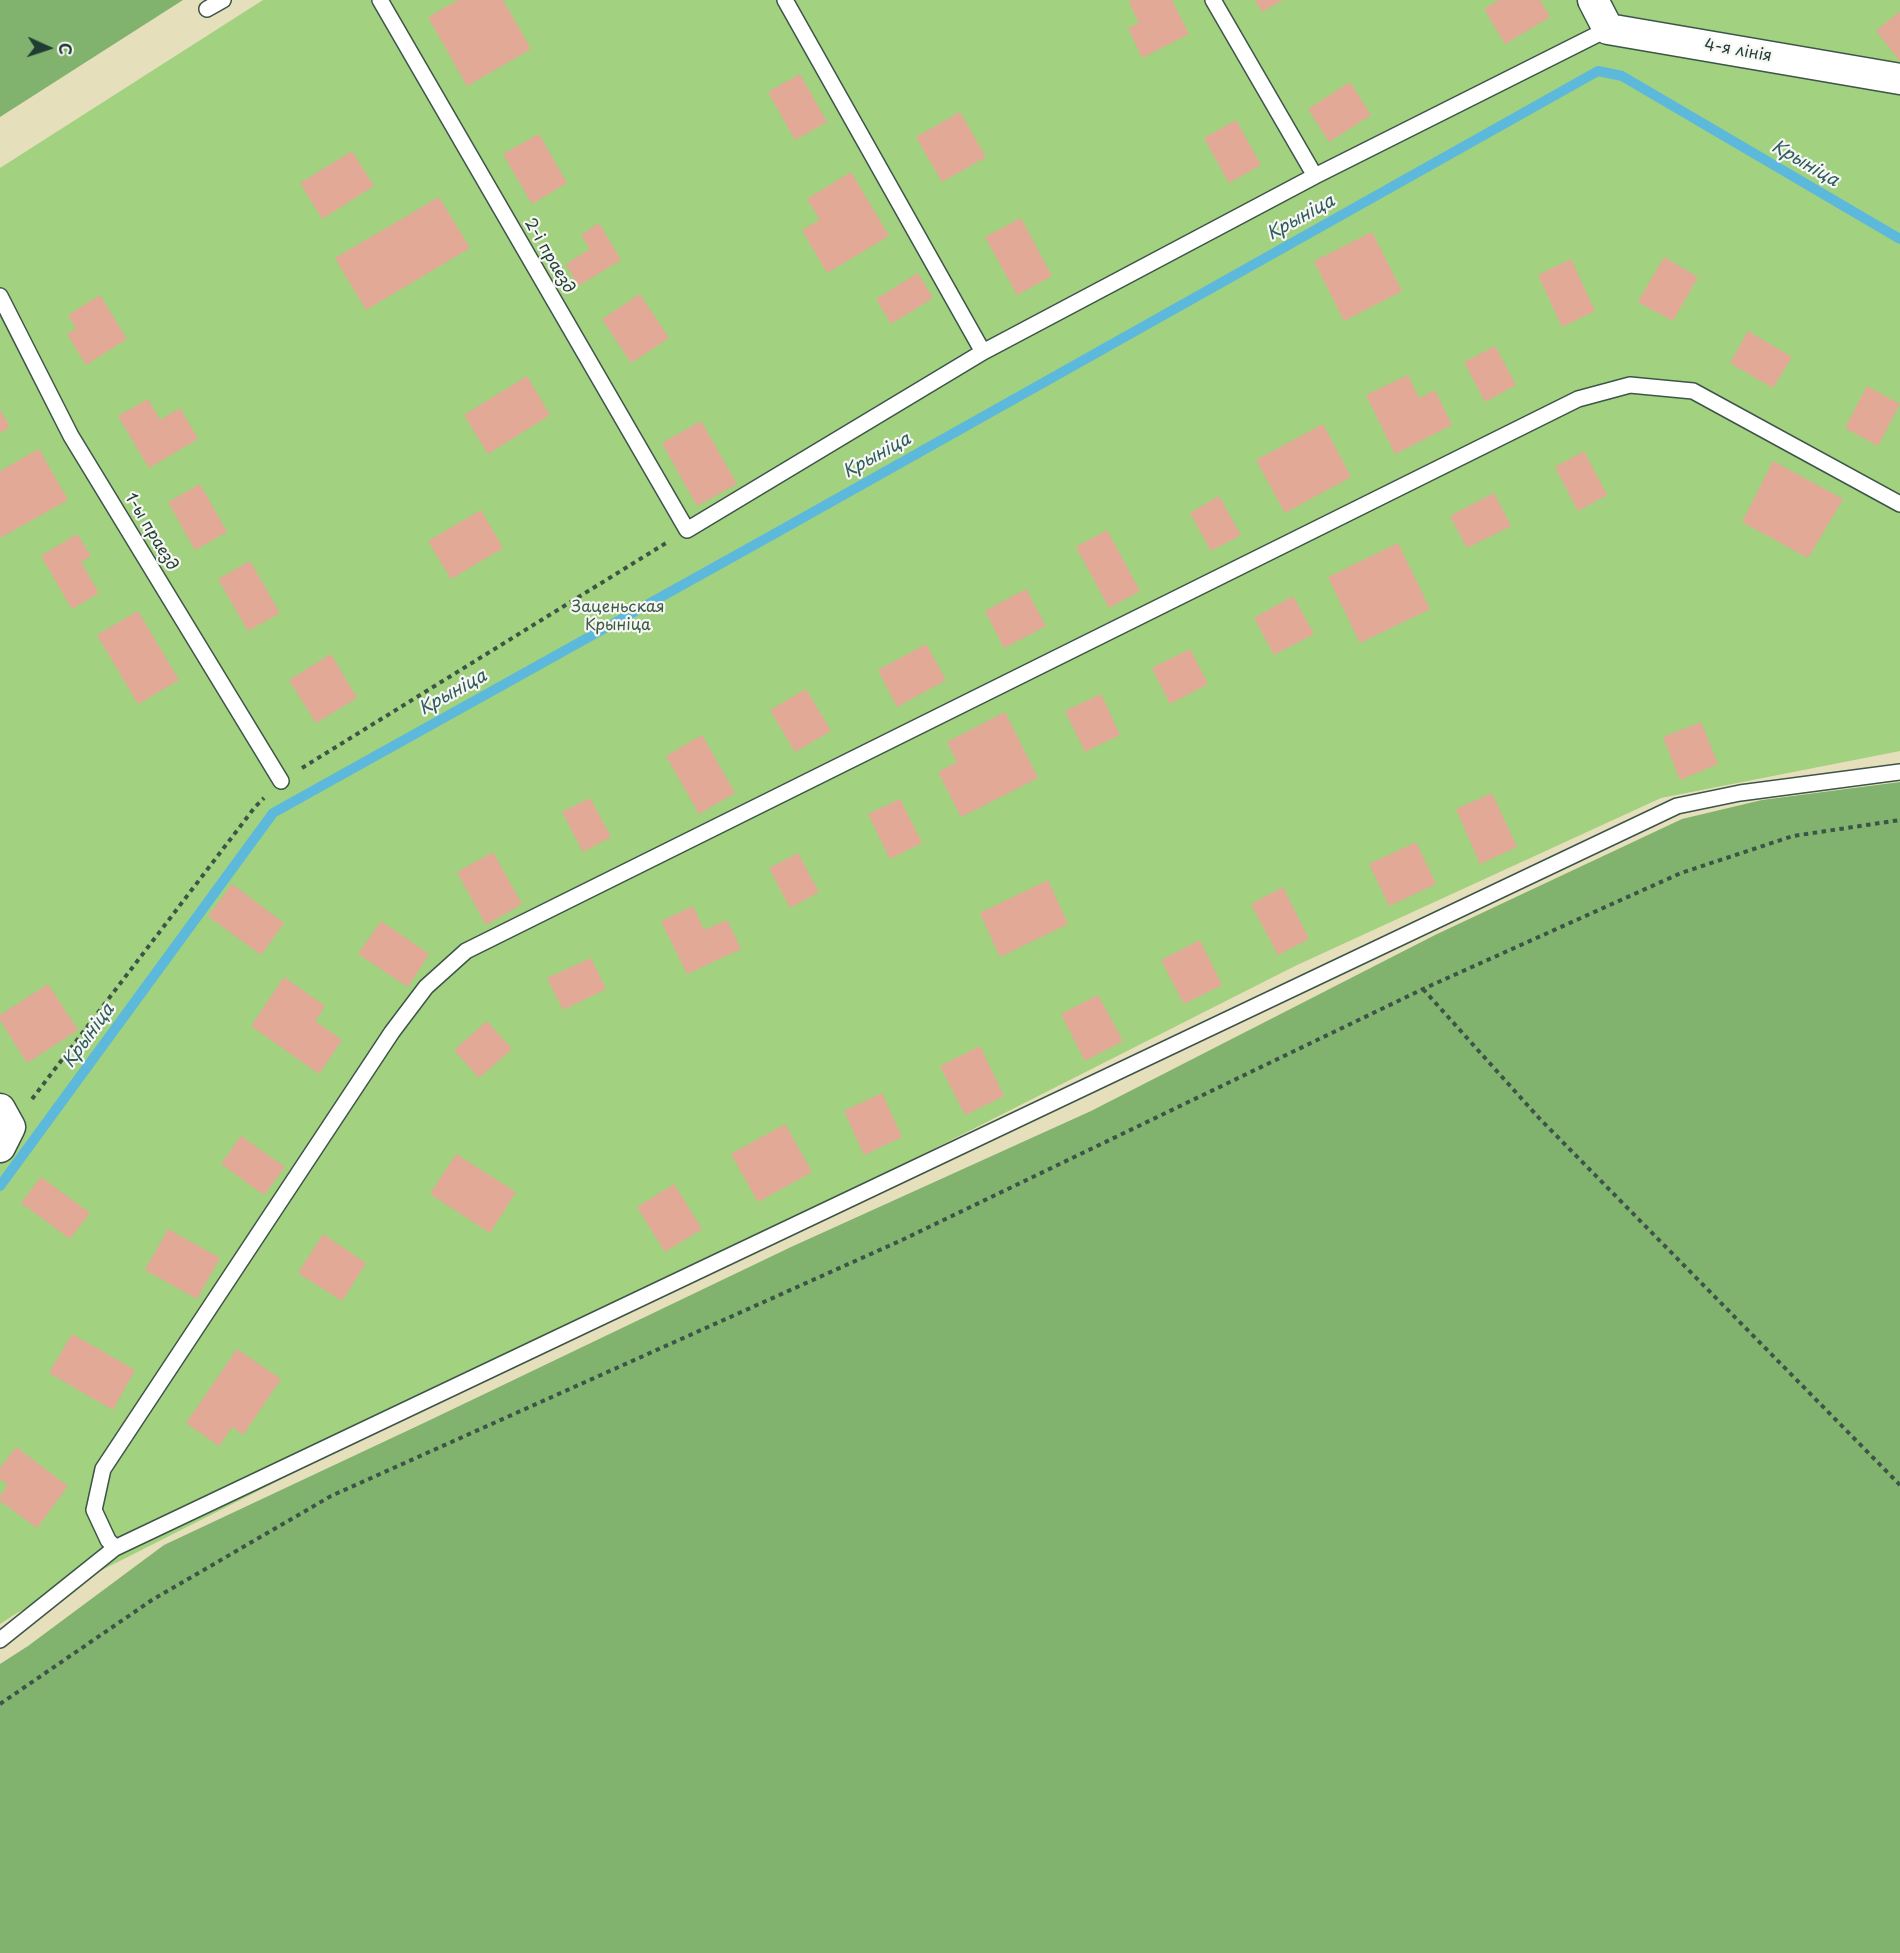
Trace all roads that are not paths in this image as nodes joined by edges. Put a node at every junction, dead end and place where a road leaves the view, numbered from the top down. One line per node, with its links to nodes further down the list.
1 (224, 0): 6 (lane)
2 (381, 0): 11 (lane, 2-і праезд)
3 (785, 0): 11 (lane)
4 (1213, 0): 9 (lane)
5 (1593, 0): 7 (street)
6 (207, 9)
7 (1608, 29): 8 (street, 4-я лінія); 9 (lane)
8 (1900, 79)
9 (1315, 176): 11 (lane)
10 (0, 296): 14 (lane, 1-ы праезд)
11 (983, 352)
12 (1900, 504): 15 (lane)
13 (1900, 772): 15 (lane)
14 (281, 781)
15 (115, 1548): 16 (lane)
16 (0, 1640)

